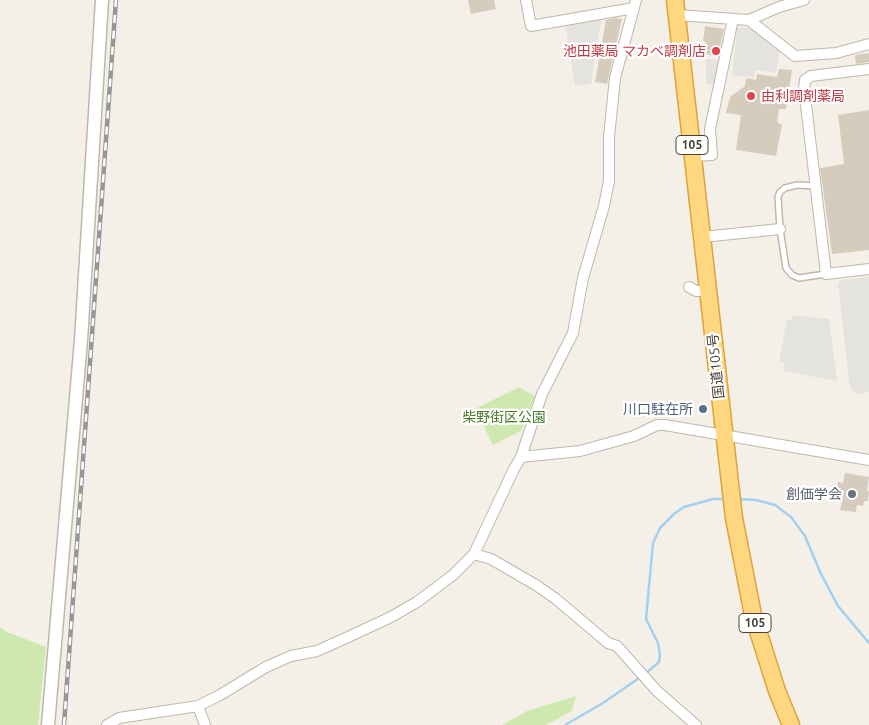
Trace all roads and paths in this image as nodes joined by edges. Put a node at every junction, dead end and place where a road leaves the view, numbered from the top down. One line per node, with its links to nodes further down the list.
1 (102, 0): 25 (street)
2 (526, 0): 4 (street)
3 (804, 0): 5 (street)
4 (635, 4): 20 (street)
5 (777, 4): 8 (street)
6 (676, 7): 7 (street); 11 (highway, 国道105号 / 105)
7 (733, 19): 8 (street); 11 (street)
8 (749, 20): 9 (street)
9 (869, 44)
10 (869, 69): 12 (street)
11 (693, 156): 14 (highway, 国道105号 / 105)
12 (815, 186): 13 (lane); 16 (street)
13 (780, 229): 14 (street); 16 (lane)
14 (703, 237): 18 (highway, 国道105号 / 105)
15 (869, 269): 16 (street)
16 (826, 274)
17 (689, 287): 18 (street)
18 (708, 290): 19 (highway, 国道105号 / 105)
19 (724, 435): 20 (street); 21 (street); 24 (highway, 国道105号 / 105)
20 (521, 457): 22 (street)
21 (869, 460)
22 (474, 554): 23 (street); 28 (street)
23 (198, 706): 26 (street); 27 (street)
24 (790, 724)
25 (48, 725)
26 (107, 725)
27 (205, 725)
28 (696, 725)

